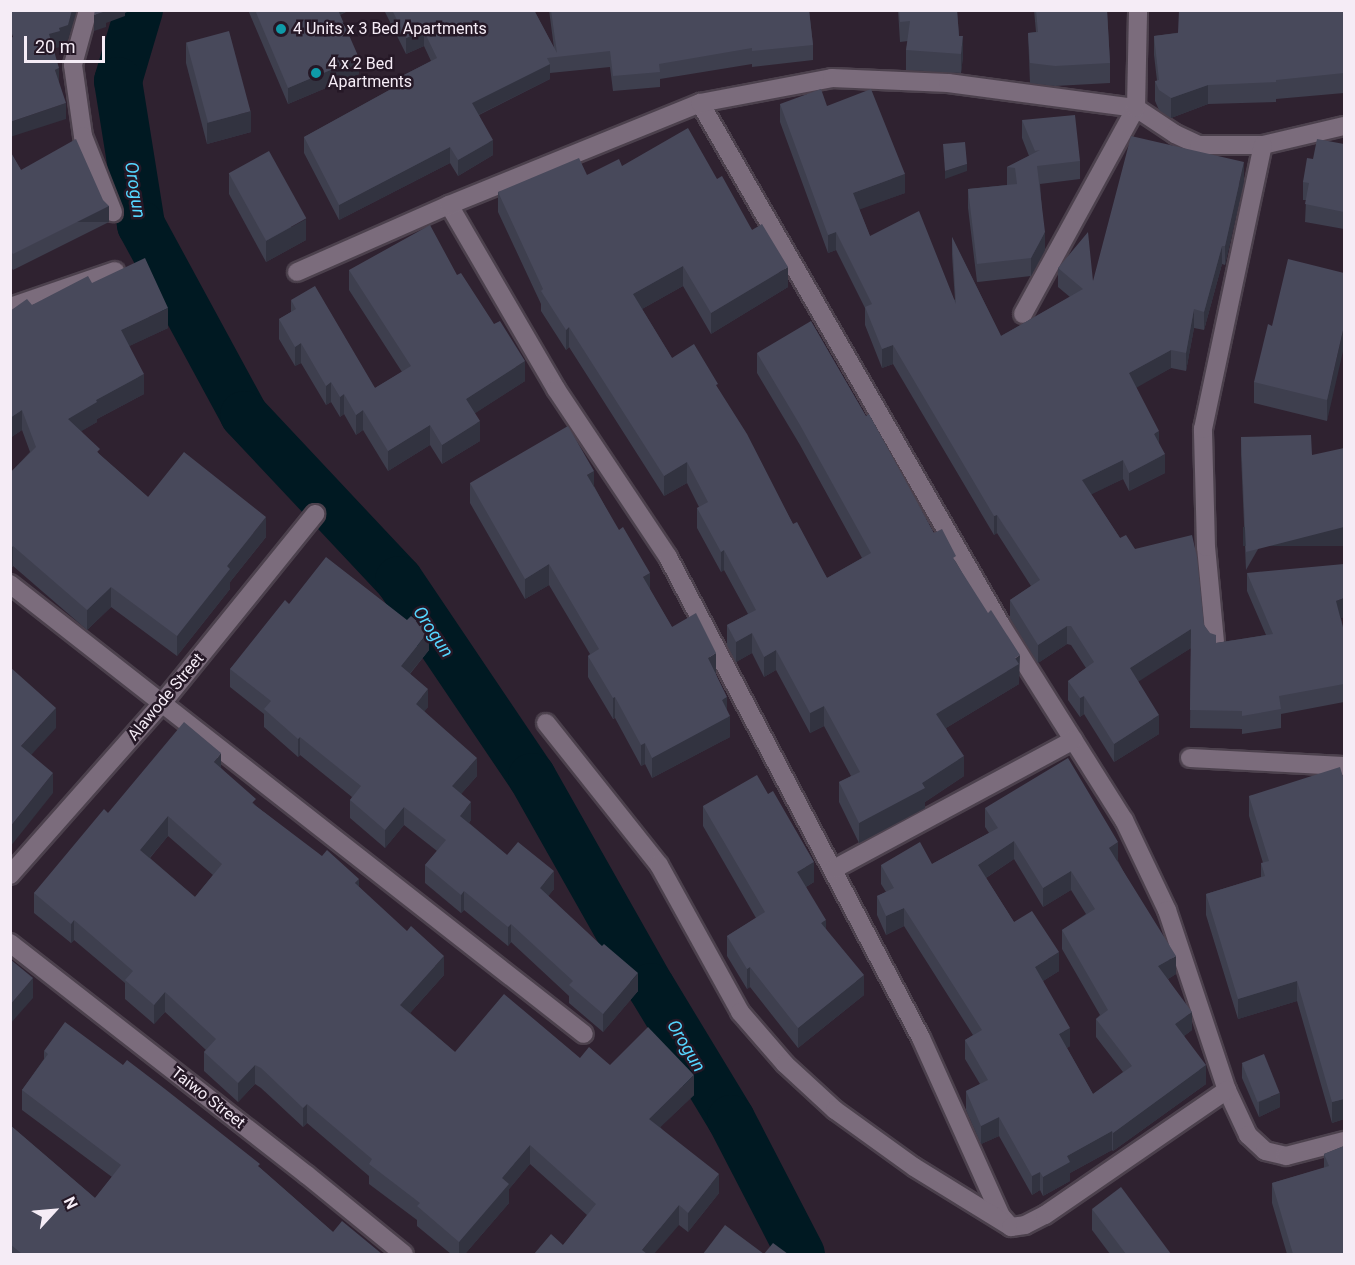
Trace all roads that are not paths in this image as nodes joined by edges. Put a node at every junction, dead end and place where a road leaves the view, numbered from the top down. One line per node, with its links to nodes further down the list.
1 (88, 10): 8 (street)
2 (1138, 10): 4 (street)
3 (700, 103): 4 (street); 7 (street); 18 (street)
4 (1136, 108): 6 (street); 12 (street)
5 (1344, 126): 6 (street)
6 (1263, 145): 15 (street)
7 (449, 205): 10 (street); 21 (street)
8 (113, 212)
9 (115, 271): 11 (street)
10 (297, 272)
11 (10, 307)
12 (1023, 314)
13 (315, 514): 16 (street, Alawode Street)
14 (10, 584): 16 (street)
15 (1215, 642)
16 (163, 702): 22 (street, Alawode Street); 24 (street)
17 (546, 723): 27 (street)
18 (1074, 740): 21 (street); 25 (street)
19 (1190, 758): 20 (street)
20 (1344, 766)
21 (834, 869): 27 (street)
22 (10, 875)
23 (10, 943): 28 (street, Taiwo Street)
24 (584, 1034)
25 (1227, 1090): 26 (street); 27 (street)
26 (1344, 1141)
27 (1011, 1227)
28 (404, 1254)

